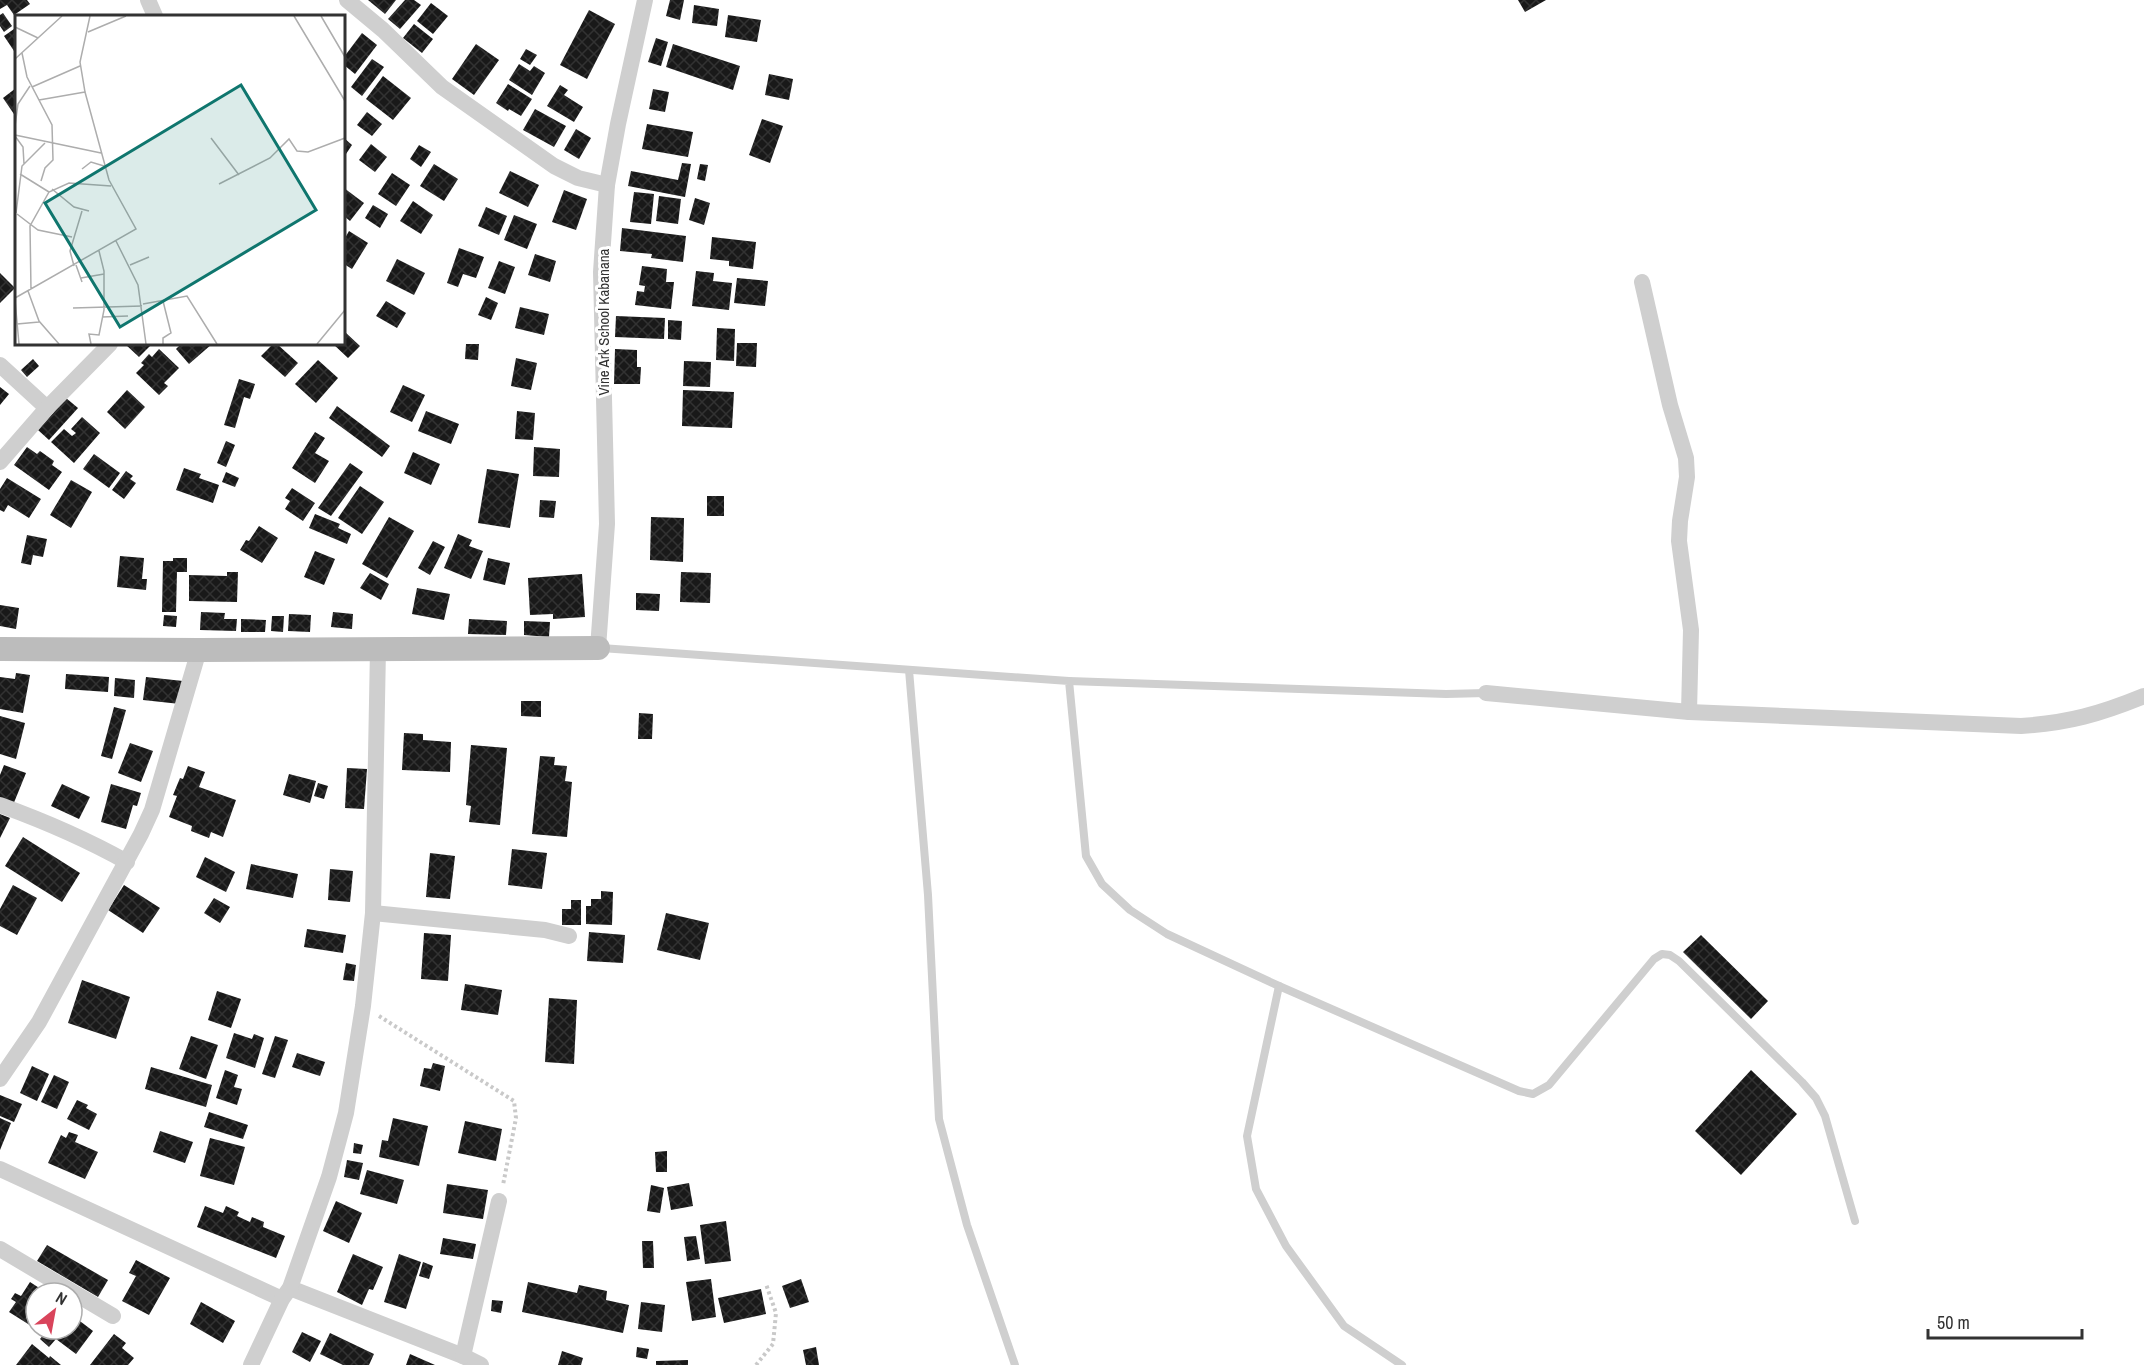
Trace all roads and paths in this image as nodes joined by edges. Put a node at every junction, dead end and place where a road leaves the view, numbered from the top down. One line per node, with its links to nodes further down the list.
1 (148, 0): 4 (street)
2 (347, 0): 5 (street)
3 (645, 0): 5 (street, Vine Ark School Kabanana)
4 (155, 15)
5 (607, 185): 11 (street, Vine Ark School Kabanana)
6 (1642, 282): 19 (street)
7 (109, 345): 9 (street)
8 (0, 365): 9 (street)
9 (46, 408): 10 (street)
10 (0, 462)
11 (598, 648): 13 (street); 15 (lane)
12 (0, 649): 14 (street)
13 (378, 649): 14 (street); 22 (street)
14 (199, 650): 21 (street)
15 (909, 670): 16 (lane); 37 (lane)
16 (1070, 681): 17 (lane); 24 (lane)
17 (1486, 693): 19 (street)
18 (2144, 696): 19 (street)
19 (1689, 712)
20 (0, 805): 21 (street)
21 (127, 862): 26 (street)
22 (373, 913): 23 (street); 25 (street)
23 (569, 936)
24 (1279, 986): 29 (lane); 38 (lane)
25 (363, 1006): 28 (path); 32 (street)
26 (0, 1079)
27 (0, 1169): 32 (street)
28 (499, 1201): 34 (street)
29 (1855, 1221)
30 (0, 1249): 33 (street)
31 (766, 1284): 36 (path)
32 (286, 1294): 34 (street); 35 (street)
33 (113, 1316)
34 (472, 1362)
35 (251, 1365)
36 (756, 1365)
37 (1015, 1365)
38 (1402, 1365)

